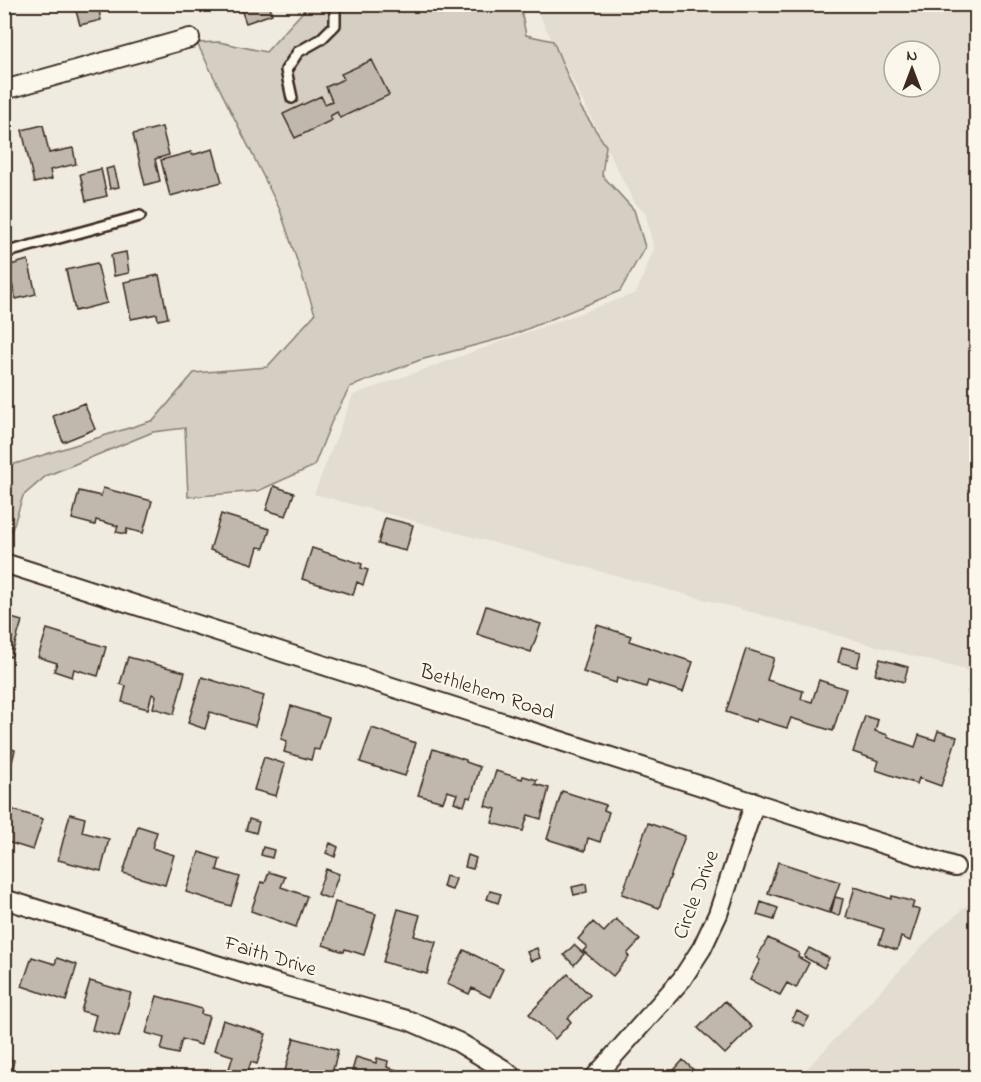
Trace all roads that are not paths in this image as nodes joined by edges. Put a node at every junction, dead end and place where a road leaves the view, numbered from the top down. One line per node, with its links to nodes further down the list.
1 (333, 4): 4 (lane)
2 (190, 38): 3 (street)
3 (4, 90)
4 (292, 98)
5 (140, 216): 6 (lane)
6 (4, 253)
7 (4, 563): 8 (street, Bethlehem Road)
8 (755, 802): 9 (street, Bethlehem Road); 12 (street, Circle Drive)
9 (955, 867)
10 (4, 899): 11 (street, Faith Drive)
11 (514, 1077)
12 (594, 1077)

